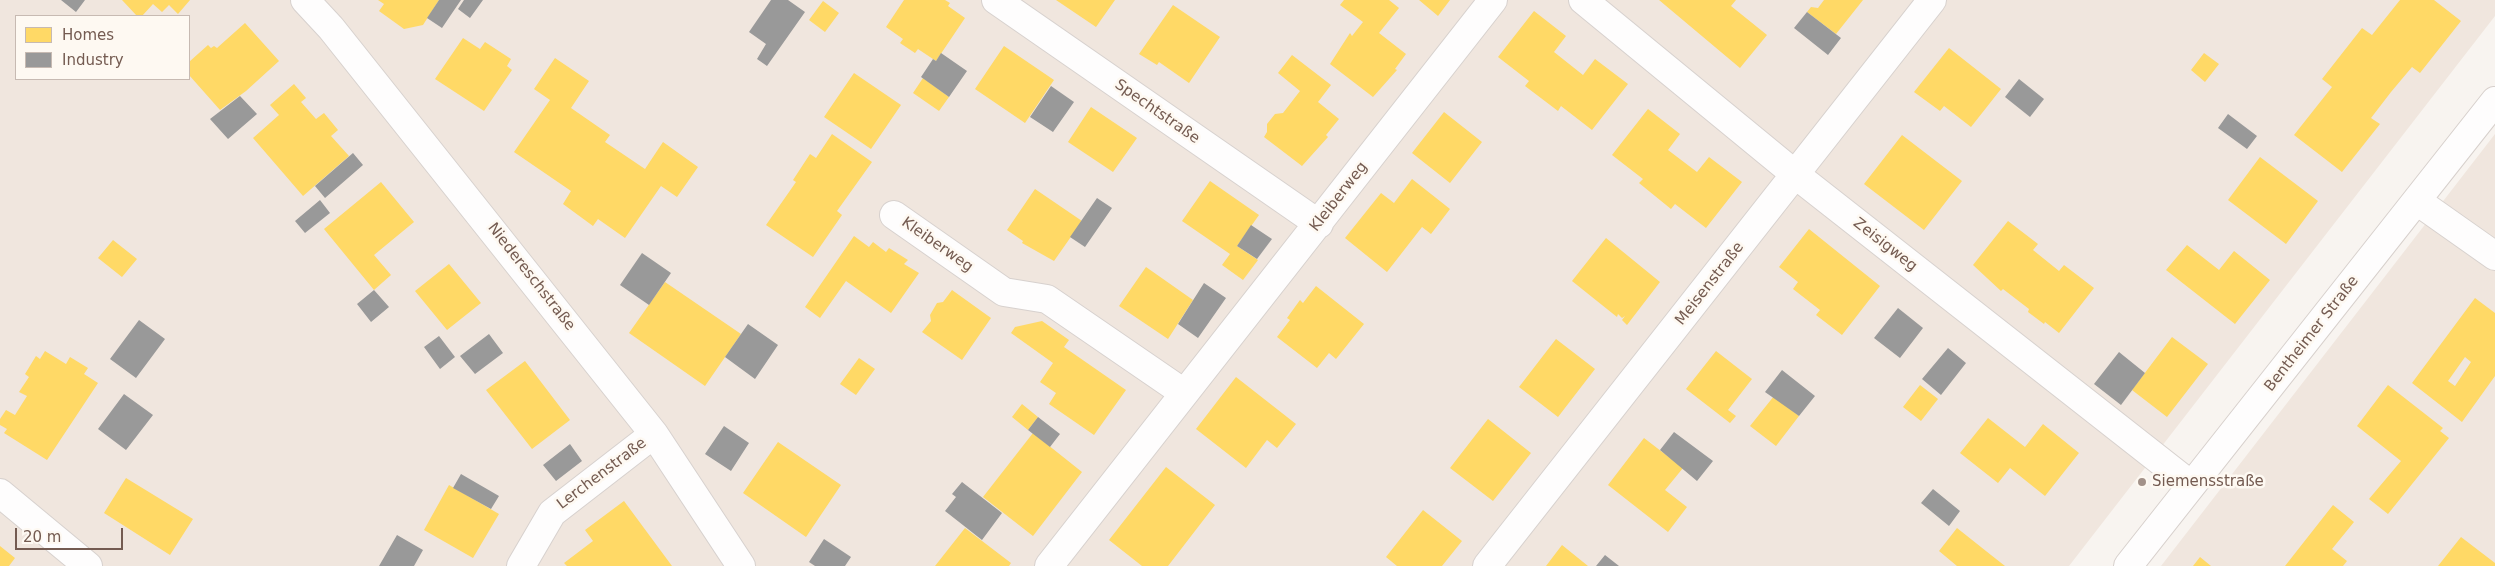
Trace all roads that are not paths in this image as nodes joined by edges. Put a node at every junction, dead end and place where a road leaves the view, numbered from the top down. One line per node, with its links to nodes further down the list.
1 (305, 0): 13 (street, Niedereschstraße)
2 (996, 0): 10 (street, Spechtstraße)
3 (1493, 0): 10 (street, Kleiberweg)
4 (1582, 0): 7 (street, Zeisigweg)
5 (1932, 0): 7 (street, Meisenstraße)
6 (2495, 101): 8 (street, Bentheimer Straße)
7 (1796, 175): 14 (street, Zeisigweg); 20 (street, Meisenstraße)
8 (2417, 201): 11 (street); 14 (street, Bentheimer Straße)
9 (894, 215): 12 (street, Kleiberweg)
10 (1319, 224): 12 (street, Kleiberweg)
11 (2495, 256)
12 (1184, 393): 19 (street, Kleiberweg)
13 (654, 434): 17 (street, Lerchenstraße); 18 (street, Niedereschstraße)
14 (2192, 486): 21 (street, Bentheimer Straße)
15 (0, 493): 16 (street)
16 (88, 566)
17 (521, 566)
18 (741, 566)
19 (1049, 566)
20 (1487, 566)
21 (2128, 566)

